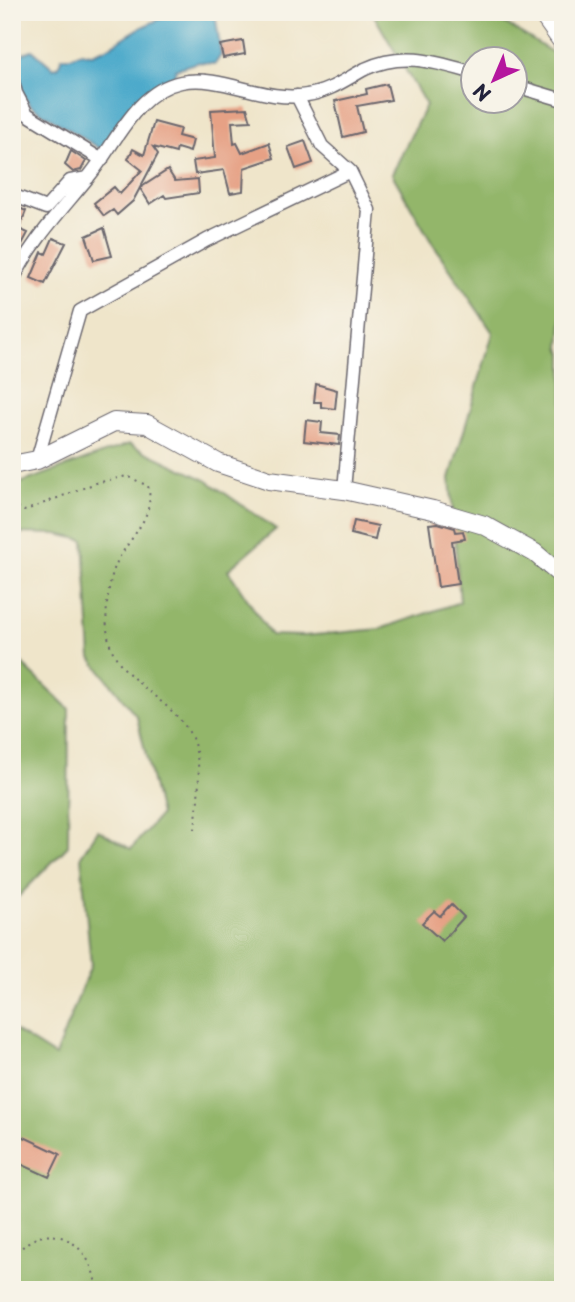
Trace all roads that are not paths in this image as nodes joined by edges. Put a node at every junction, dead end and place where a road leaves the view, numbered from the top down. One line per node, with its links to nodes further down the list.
1 (541, 13): 2 (street)
2 (563, 43)
3 (460, 69): 6 (street)
4 (12, 76): 8 (street)
5 (530, 90): 7 (street)
6 (297, 96): 8 (street); 9 (street)
7 (563, 100)
8 (102, 160): 10 (street)
9 (350, 171): 13 (street); 15 (street)
10 (88, 177): 11 (street); 12 (street)
11 (12, 195)
12 (12, 282)
13 (37, 460): 14 (street); 15 (street)
14 (12, 465)
15 (344, 489): 16 (street)
16 (563, 577)

